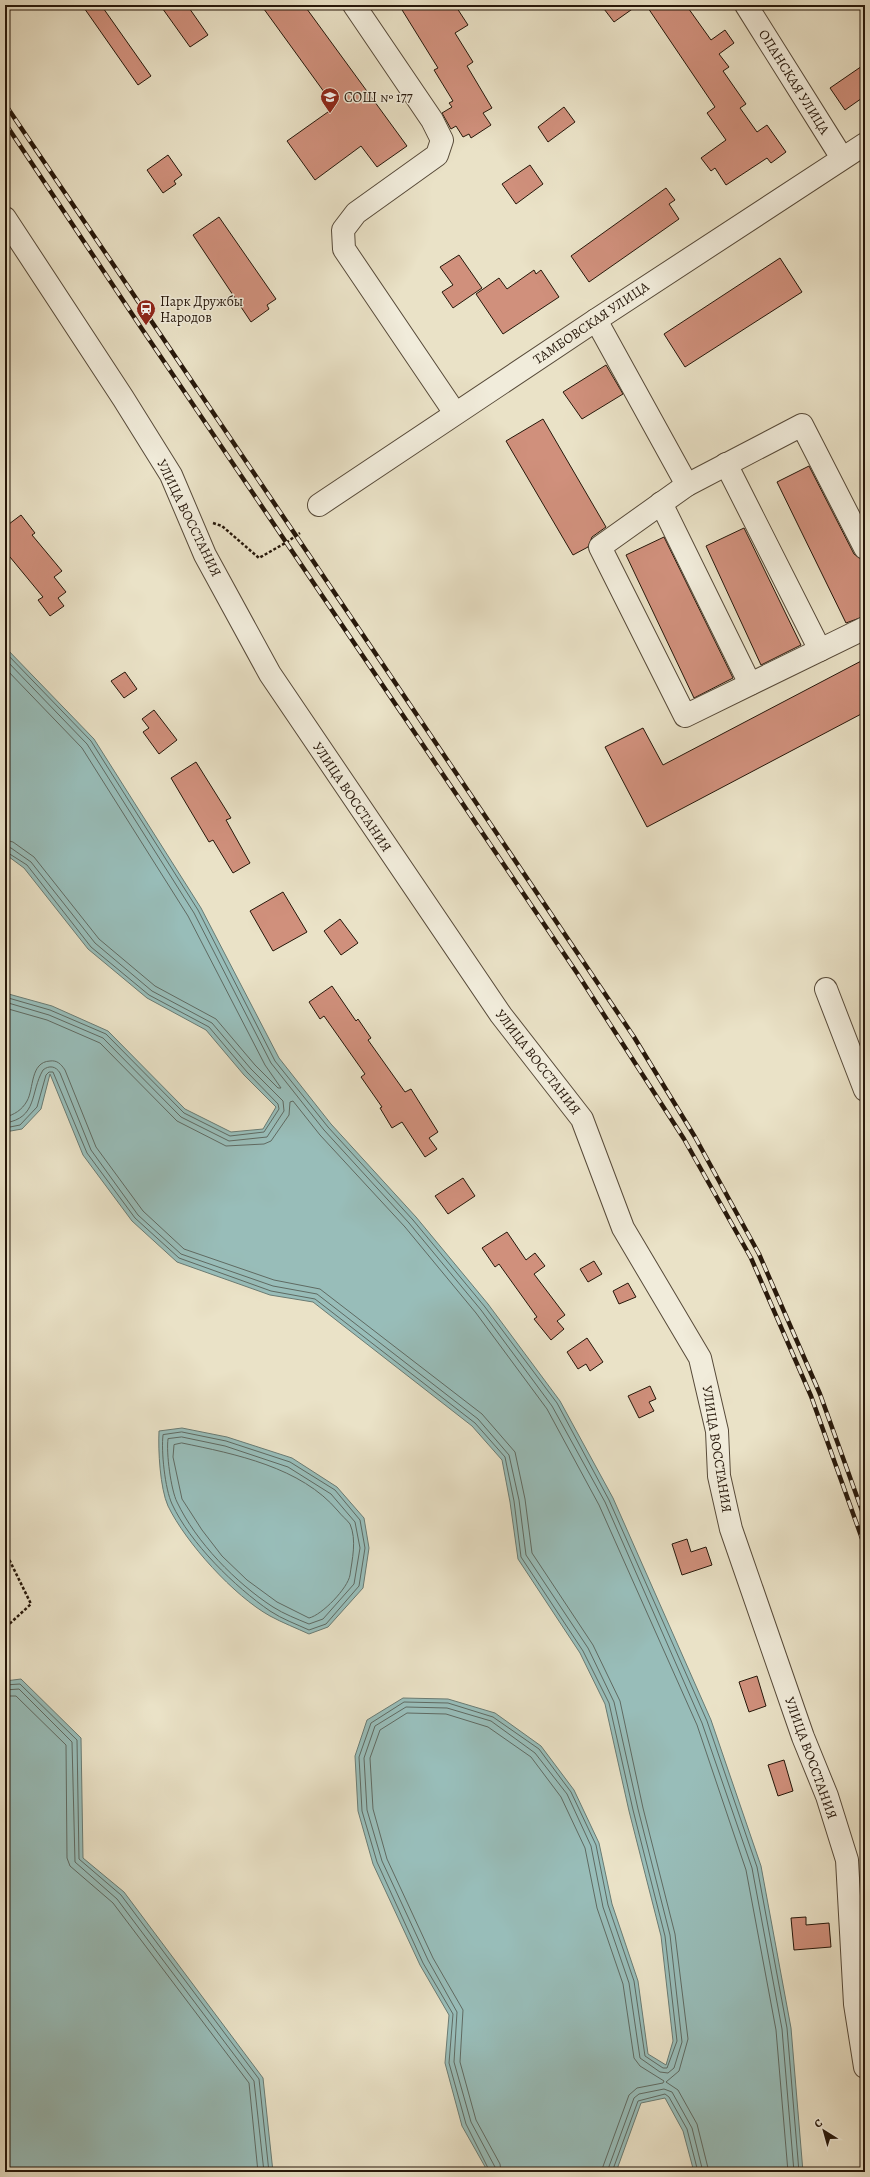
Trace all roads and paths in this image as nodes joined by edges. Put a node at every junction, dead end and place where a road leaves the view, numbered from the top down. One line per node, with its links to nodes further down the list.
1 (354, 5): 7 (street)
2 (746, 5): 4 (street, ОПАНСКАЯ УЛИЦА)
3 (865, 144): 4 (street, ТАМБОВСКАЯ УЛИЦА)
4 (842, 158): 6 (street, ТАМБОВСКАЯ УЛИЦА)
5 (5, 218): 12 (street, УЛИЦА ВОССТАНИЯ)
6 (596, 320): 7 (street, ТАМБОВСКАЯ УЛИЦА); 9 (street)
7 (455, 413): 11 (street, ТАМБОВСКАЯ УЛИЦА)
8 (726, 464): 9 (street); 14 (street); 16 (street)
9 (687, 485): 10 (street)
10 (661, 503): 17 (street); 17 (street)
11 (319, 505)
12 (188, 515): 13 (path); 22 (street, УЛИЦА ВОССТАНИЯ)
13 (300, 533)
14 (865, 548)
15 (865, 628): 16 (street)
16 (820, 650): 17 (street)
17 (750, 684)
18 (826, 989): 19 (street)
19 (865, 1090)
20 (5, 1551): 21 (path)
21 (5, 1628)
22 (865, 2067)

